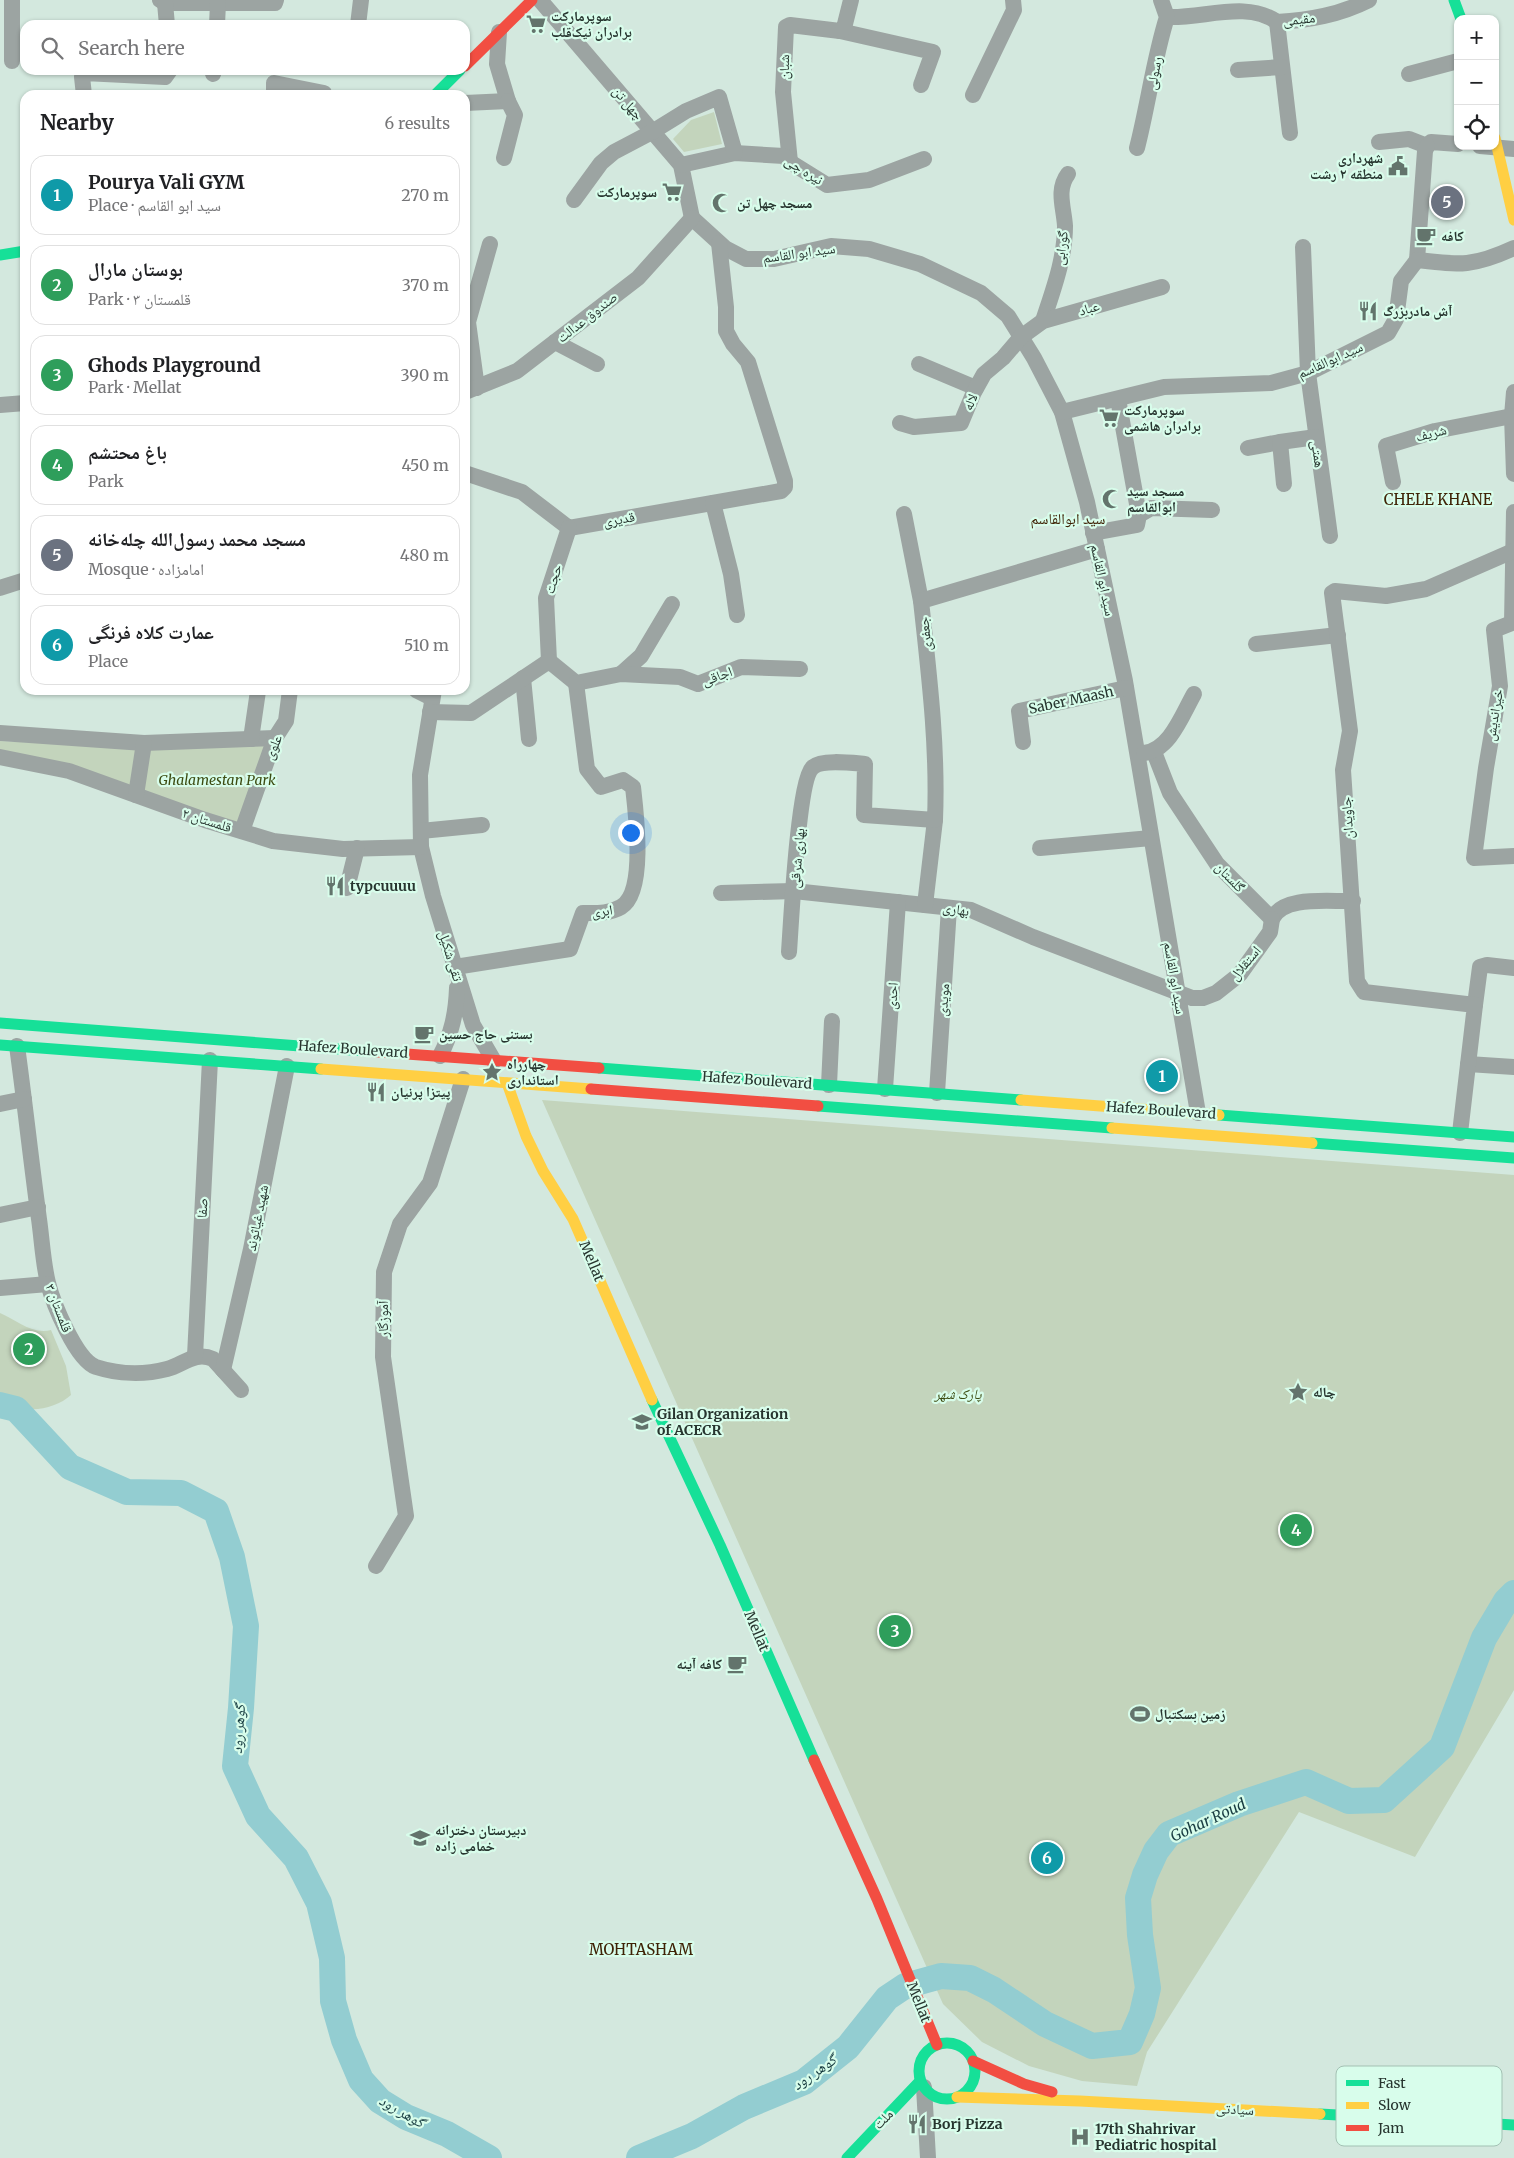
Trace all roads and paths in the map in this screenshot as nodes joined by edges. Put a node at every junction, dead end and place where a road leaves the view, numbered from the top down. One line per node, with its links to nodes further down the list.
1 (12, 0): 19 (street)
2 (276, 0): 11 (street)
3 (361, 0): 15 (street)
4 (532, 0): 18 (main road)
5 (540, 0): 37 (street, چهل تن)
6 (851, 0): 17 (street)
7 (1013, 0): 34 (street)
8 (1161, 0): 12 (street)
9 (1369, 0): 16 (street, مقیمی)
10 (162, 2): 11 (street); 13 (street)
11 (218, 3): 14 (street)
12 (1168, 17): 16 (street, مقیمی); 43 (street, رسولی)
13 (166, 20)
14 (217, 20)
15 (359, 20)
16 (1277, 22): 22 (street)
17 (840, 31): 29 (street, شبان); 49 (street, شبان)
18 (499, 32): 20 (main road); 35 (street)
19 (12, 61)
20 (470, 61)
21 (1454, 62): 24 (street)
22 (1282, 67): 23 (street); 38 (street)
23 (1238, 70)
24 (1410, 74)
25 (83, 75): 30 (street)
26 (124, 75): 27 (street)
27 (166, 75)
28 (455, 75): 33 (main road)
29 (922, 85)
30 (83, 90)
31 (274, 90): 32 (street)
32 (313, 90)
33 (440, 90)
34 (973, 94)
35 (508, 102): 36 (street); 47 (street)
36 (470, 103)
37 (652, 132): 46 (street); 50 (street, چهل تن); 52 (street)
38 (1290, 133)
39 (1379, 142): 42 (street)
40 (1454, 144): 42 (street)
41 (1499, 144): 44 (street)
42 (1427, 146): 61 (street)
43 (1137, 148)
44 (1514, 149)
45 (1498, 150): 54 (main road)
46 (735, 153): 49 (street, نیره چی); 50 (street, نیره چی)
47 (504, 158)
48 (924, 159): 49 (street, نیره چی)
49 (790, 162)
50 (681, 165): 53 (street, چهل تن)
51 (1068, 174): 64 (street, گورابی)
52 (574, 200)
53 (692, 218): 55 (street, سید ابو القاسم); 66 (street, صندوق عدالت)
54 (1514, 220)
55 (719, 243): 65 (street, سید ابو القاسم); 87 (street, قدیری)
56 (490, 244): 63 (street)
57 (1303, 247): 70 (street, همتی)
58 (1514, 248): 61 (street)
59 (20, 252): 60 (main road)
60 (0, 255)
61 (1417, 260): 70 (street, سید ابوالقاسم)
62 (1162, 287): 64 (street, عباد)
63 (470, 315)
64 (1043, 321): 65 (street, عباد)
65 (1021, 337): 71 (street, لاله); 77 (street, سید ابو القاسم)
66 (555, 342): 67 (street); 72 (street, صندوق عدالت)
67 (597, 364)
68 (919, 364): 71 (street)
69 (470, 367): 72 (street)
70 (1308, 373): 74 (street, سید ابوالقاسم); 80 (street, همتی)
71 (976, 388): 79 (street, لاله)
72 (471, 390)
73 (1514, 392): 78 (street)
74 (1118, 399): 77 (street, سید ابوالقاسم); 91 (street)
75 (20, 401): 76 (street)
76 (0, 405)
77 (1062, 412): 94 (street, سید ابو القاسم)
78 (1512, 416): 83 (street); 85 (street, شریف)
79 (900, 423)
80 (1316, 437): 81 (street); 93 (street, همتی)
81 (1280, 442): 82 (street); 86 (street)
82 (1248, 448)
83 (1514, 474)
84 (470, 475): 92 (street)
85 (1393, 482)
86 (1284, 484)
87 (713, 503): 92 (street, قدیری); 100 (street)
88 (1212, 510): 91 (street)
89 (1514, 512): 95 (street, خیراندیش)
90 (904, 514): 98 (street)
91 (1139, 515): 94 (street, جعفری)
92 (569, 528): 103 (street, حجت)
93 (1330, 536)
94 (1095, 541): 98 (street, جعفری); 108 (street, سید ابو القاسم)
95 (1513, 551): 101 (street, جاویدان); 131 (street, خیراندیش)
96 (20, 585): 97 (street)
97 (0, 588)
98 (922, 601): 124 (street, جعفری)
99 (672, 604): 105 (street)
100 (737, 615)
101 (1338, 635): 102 (street); 135 (street, جاویدان)
102 (1256, 644)
103 (549, 661): 106 (street); 107 (street)
104 (800, 669): 105 (street, اجاقی)
105 (621, 674): 107 (street, اجاقی)
106 (523, 678): 113 (street); 117 (street)
107 (576, 683): 142 (street, ابری)
108 (1126, 688): 118 (street, Saber Maash); 121 (street, سید ابو القاسم)
109 (1194, 694): 120 (street)
110 (257, 695): 116 (street)
111 (289, 695): 115 (street, علوی)
112 (421, 695): 113 (street)
113 (431, 704): 128 (street, تقی شکیل)
114 (0, 733): 119 (street)
115 (275, 738): 116 (street); 126 (street, علوی)
116 (251, 739): 119 (street)
117 (529, 739)
118 (1023, 742)
119 (144, 743): 123 (street)
120 (1154, 752): 121 (street); 139 (street, گلستان)
121 (1137, 754): 127 (street, سید ابو القاسم)
122 (0, 758): 123 (street, قلمستان ۲)
123 (136, 795): 126 (street, قلمستان ۲)
124 (935, 820): 133 (street, بهاری شرقی); 137 (street, جعفری)
125 (482, 825): 128 (street, قلمستان ۲)
126 (242, 831): 129 (street, قلمستان ۲)
127 (1151, 838): 130 (street); 143 (street, سید ابو القاسم)
128 (421, 839): 129 (street, قلمستان ۲); 142 (street, تقی شکیل)
129 (357, 848): 132 (street)
130 (1040, 848)
131 (1514, 856)
132 (347, 888)
133 (794, 891): 134 (street, بهاری); 136 (street, بهاری); 140 (street, بهاری شرقی)
134 (721, 893)
135 (1353, 901): 139 (street); 144 (street, جاویدان)
136 (898, 902): 137 (street, بهاری); 159 (street, احدی)
137 (925, 905): 138 (street, بهاری)
138 (949, 908): 143 (street, بهاری); 160 (street, مویدی)
139 (1272, 919): 143 (street, استقلال)
140 (789, 952)
141 (1514, 968): 144 (street)
142 (456, 972): 149 (street); 151 (street, تقی شکیل)
143 (1177, 992): 165 (street, سید ابو القاسم)
144 (1475, 1005): 152 (street)
145 (1, 1018): 149 (main road, Hafez Boulevard)
146 (832, 1020): 158 (street)
147 (0, 1045): 148 (main road, Hafez Boulevard)
148 (17, 1046): 150 (main road, Hafez Boulevard); 161 (street, قلمستان ۳)
149 (440, 1056): 151 (main road, Hafez Boulevard)
150 (210, 1060): 153 (main road, Hafez Boulevard); 176 (street, صفا)
151 (494, 1060): 156 (main road); 157 (main road, Hafez Boulevard)
152 (1468, 1064): 154 (street); 166 (street)
153 (287, 1066): 155 (main road, Hafez Boulevard); 177 (street, شهید غیاثوند)
154 (1514, 1067)
155 (463, 1079): 156 (main road, Hafez Boulevard); 179 (street, آموزگار)
156 (507, 1082): 162 (main road); 164 (main road, Hafez Boulevard); 173 (main road, Mellat)
157 (797, 1083): 158 (main road, Hafez Boulevard); 164 (main road)
158 (829, 1085): 159 (main road, Hafez Boulevard)
159 (885, 1089): 160 (main road, Hafez Boulevard)
160 (937, 1093): 165 (main road, Hafez Boulevard)
161 (24, 1098): 163 (street); 171 (street, قلمستان ۳)
162 (524, 1101)
163 (0, 1104)
164 (796, 1104): 167 (main road, Hafez Boulevard)
165 (1198, 1113): 166 (main road, Hafez Boulevard); 167 (main road)
166 (1460, 1132): 168 (main road, Hafez Boulevard)
167 (1198, 1135): 169 (main road, Hafez Boulevard)
168 (1514, 1137)
169 (1514, 1158)
170 (567, 1186): 173 (main road, Mellat)
171 (38, 1207): 172 (street); 174 (street, قلمستان ۳)
172 (0, 1215)
173 (573, 1219): 180 (main road, Mellat)
174 (48, 1284): 175 (street); 176 (street, قلمستان ۳)
175 (0, 1288)
176 (195, 1356): 177 (street)
177 (224, 1370): 178 (street)
178 (241, 1390)
179 (376, 1566)
180 (935, 2039): 181 (main road); 182 (main road)
181 (973, 2061): 183 (main road); 184 (main road)
182 (922, 2084): 183 (main road); 186 (main road, ملت); 187 (street)
183 (957, 2097): 184 (main road, سیادتی)
184 (1080, 2101): 185 (main road, سیادتی)
185 (1336, 2116)
186 (847, 2158)
187 (928, 2158)

